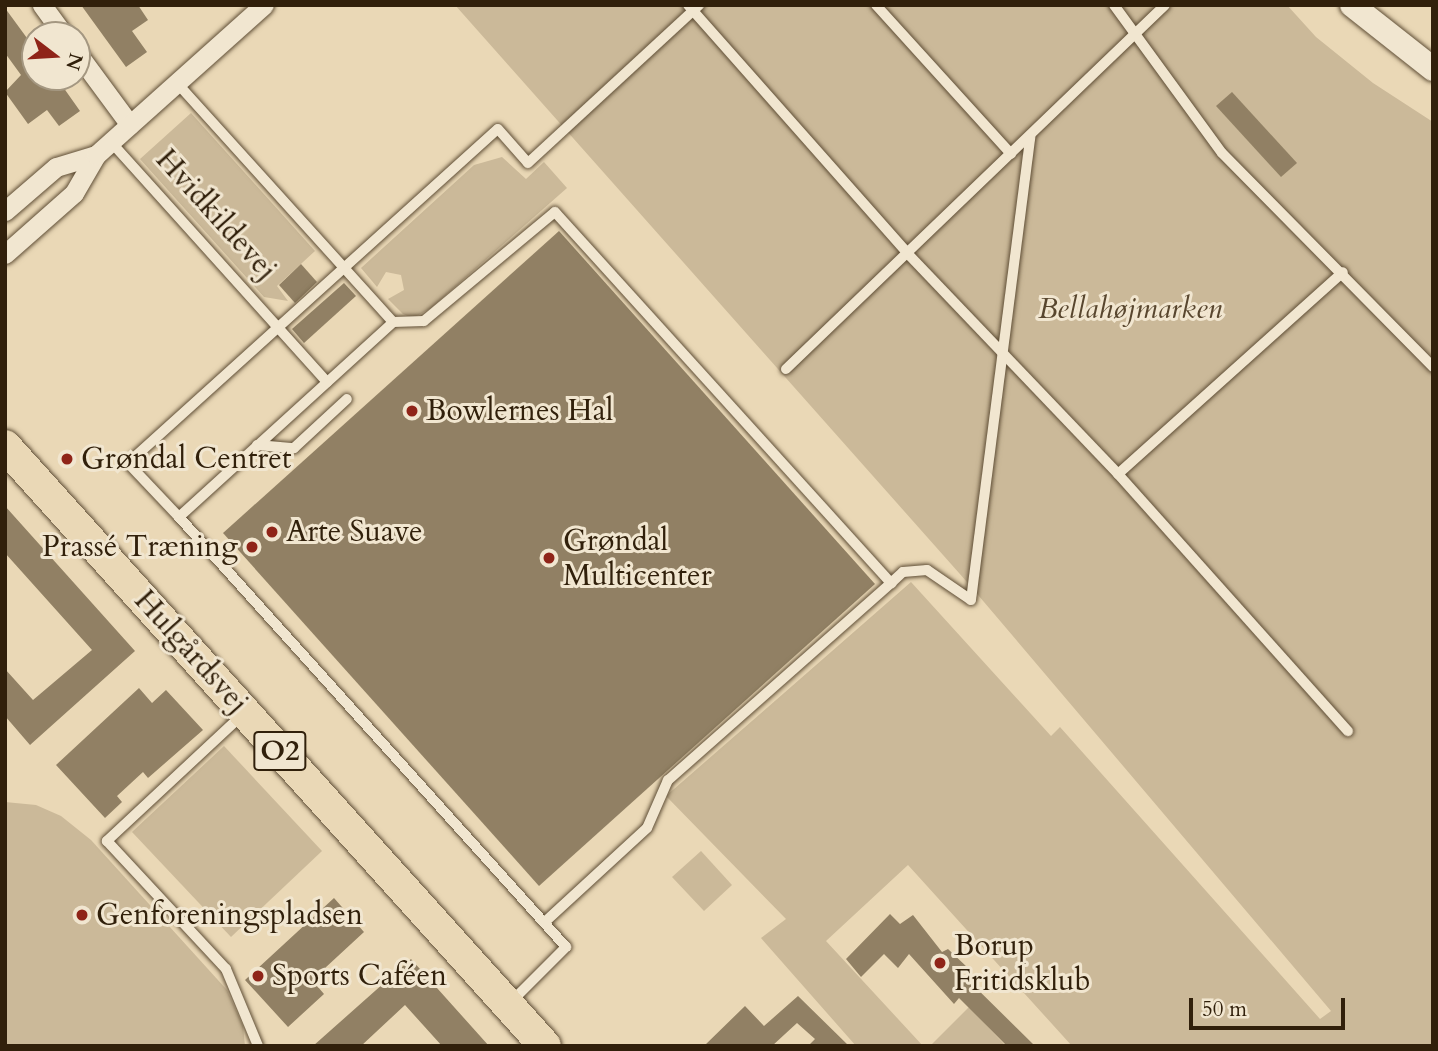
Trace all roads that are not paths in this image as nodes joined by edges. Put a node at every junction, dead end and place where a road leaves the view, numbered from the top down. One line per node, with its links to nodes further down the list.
1 (42, 5): 8 (street)
2 (264, 5): 12 (street, Hvidkildevej)
3 (876, 5): 16 (lane)
4 (1114, 5): 9 (lane)
5 (1166, 5): 9 (lane)
6 (1352, 5): 10 (street)
7 (694, 7): 20 (lane); 21 (lane)
8 (54, 21)
9 (1137, 32): 14 (lane); 22 (lane)
10 (1433, 69)
11 (91, 72): 13 (street)
12 (177, 83): 13 (street, Hvidkildevej); 21 (lane, Hvidkildevej)
13 (130, 125): 15 (street, Hvidkildevej)
14 (1030, 137): 16 (lane); 25 (lane)
15 (111, 142): 17 (street, Hvidkildevej); 24 (lane, Hvidkildevej)
16 (1011, 154): 20 (lane)
17 (96, 155): 18 (street, Hvidkildevej); 19 (street, Hvidkildevej)
18 (5, 211)
19 (5, 254)
20 (909, 256): 25 (lane); 27 (lane)
21 (344, 268): 23 (lane, Hvidkildevej); 24 (lane)
22 (1343, 272): 26 (lane); 32 (lane)
23 (393, 322): 28 (lane); 34 (lane)
24 (277, 328): 28 (lane, Hvidkildevej); 33 (lane)
25 (1003, 351): 32 (lane); 34 (lane)
26 (1433, 367)
27 (786, 369)
28 (327, 382): 30 (lane)
29 (347, 399): 30 (lane)
30 (257, 445): 33 (lane)
31 (5, 446): 35 (main road, Hulgårdsvej / O2)
32 (1118, 474): 36 (lane)
33 (179, 517): 37 (lane)
34 (891, 583): 37 (lane)
35 (245, 712): 38 (main road, Hulgårdsvej / O2); 39 (lane)
36 (1348, 732)
37 (546, 920): 38 (lane)
38 (508, 1005): 40 (main road, Hulgårdsvej / O2)
39 (258, 1046)
40 (545, 1046)

